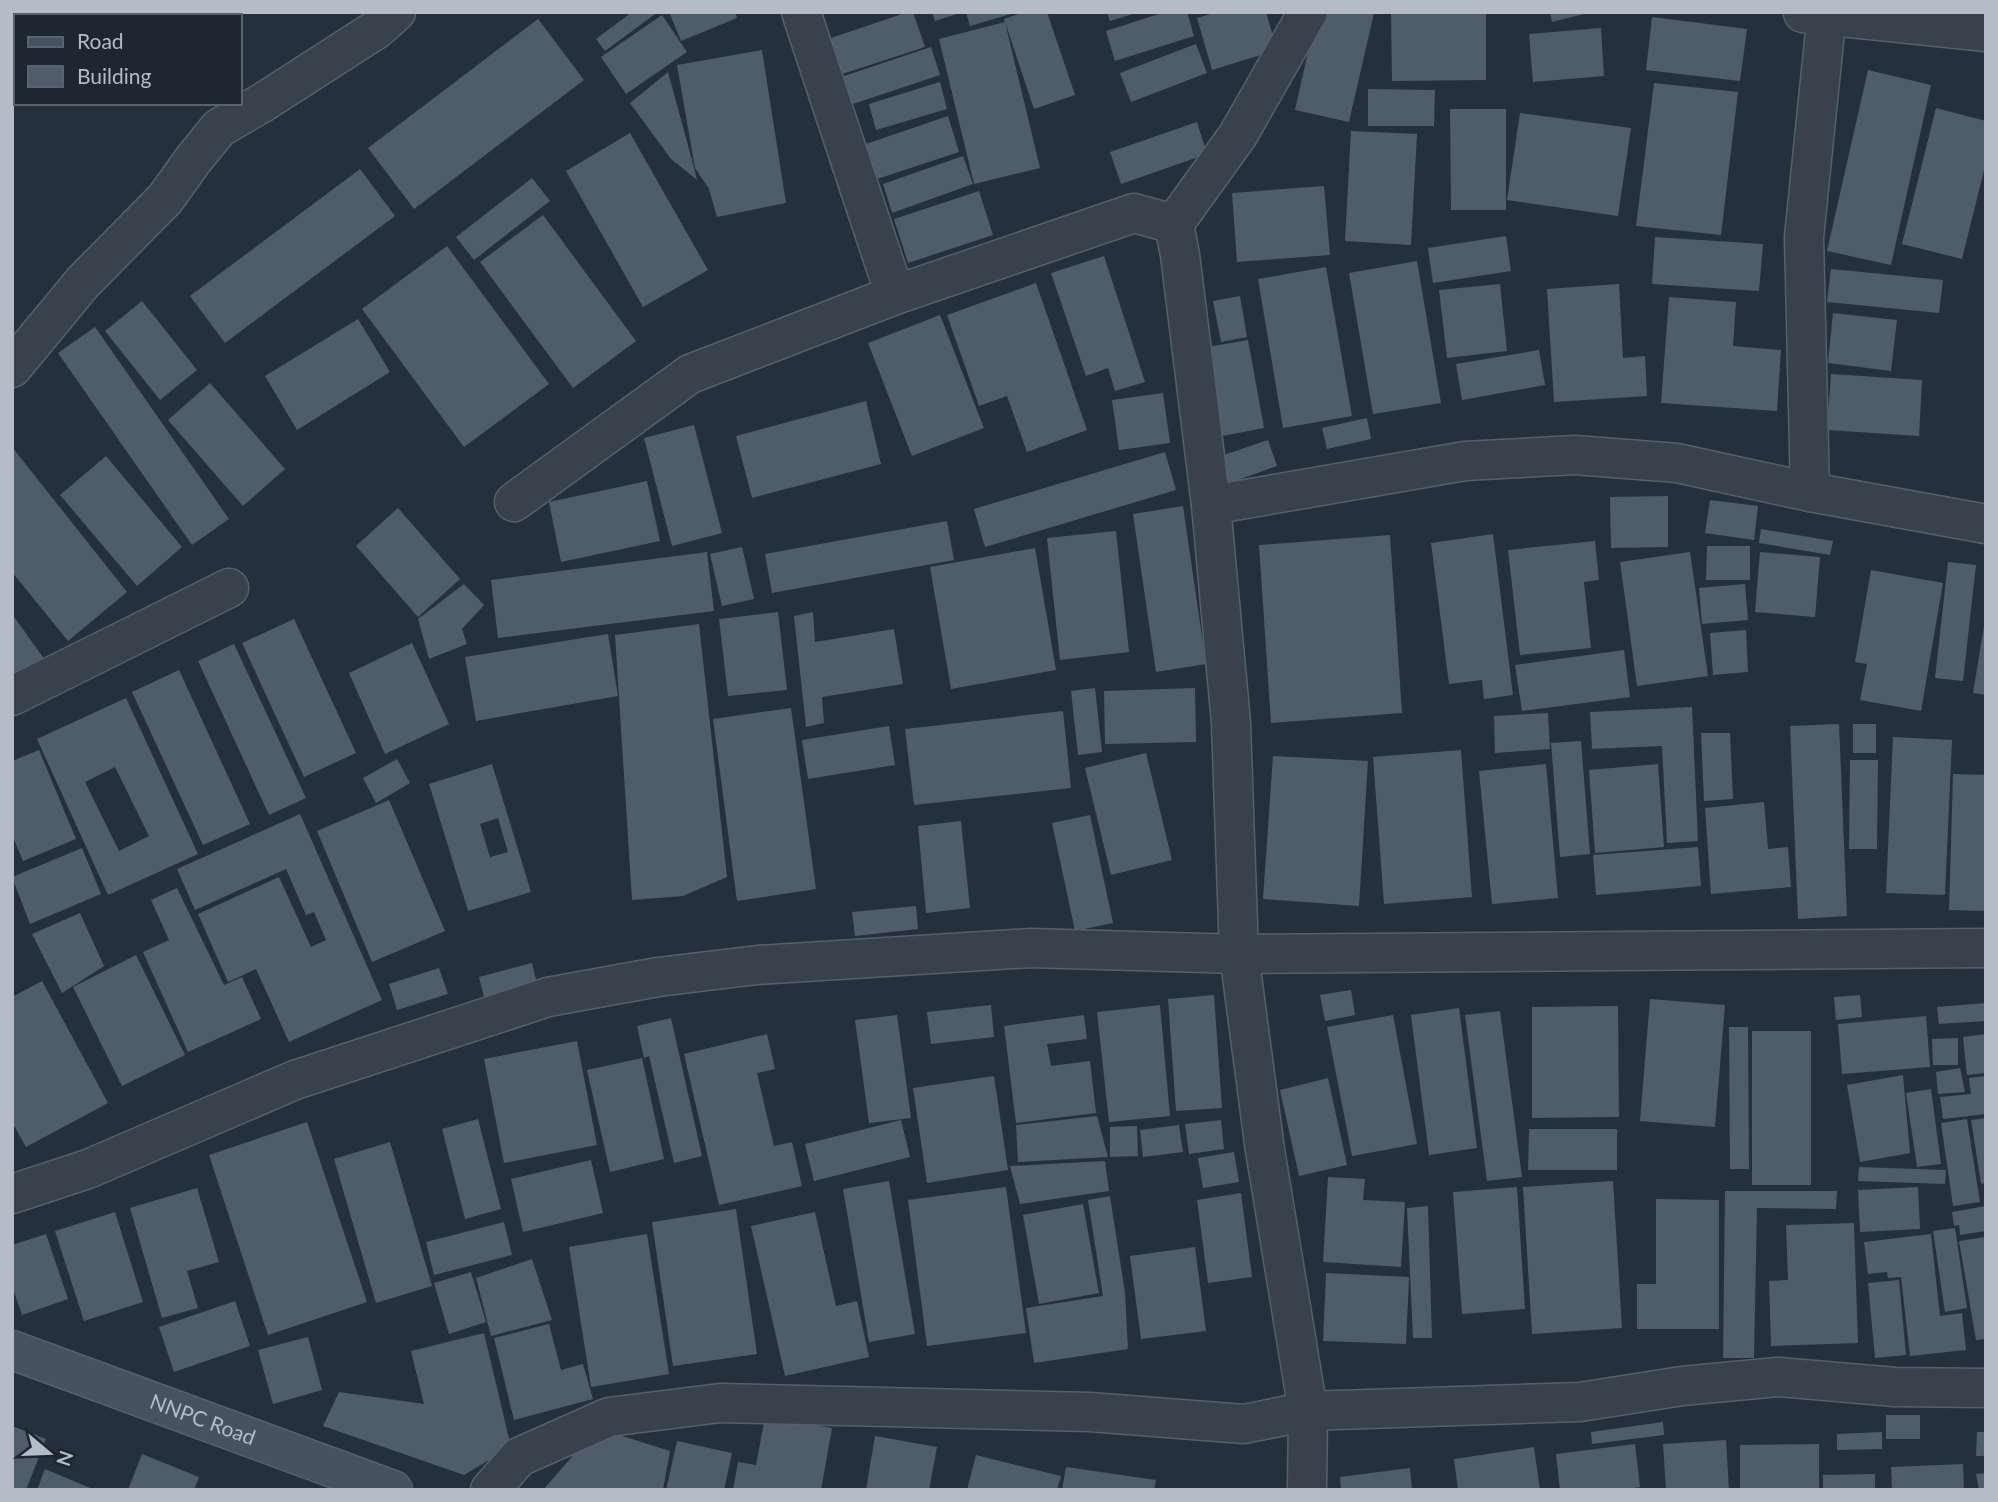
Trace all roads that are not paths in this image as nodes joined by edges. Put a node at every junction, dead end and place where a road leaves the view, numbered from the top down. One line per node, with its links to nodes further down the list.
1 (396, 12): 8 (street)
2 (801, 12): 7 (street)
3 (1308, 12): 6 (street)
4 (1819, 14): 5 (street); 9 (street)
5 (1986, 32)
6 (1174, 224): 7 (street); 11 (street)
7 (895, 295): 10 (street)
8 (12, 368)
9 (1810, 492): 11 (street); 12 (street)
10 (514, 502)
11 (1211, 505): 16 (street)
12 (1986, 524)
13 (229, 588): 14 (street)
14 (12, 696)
15 (1986, 948): 16 (street)
16 (1239, 954): 17 (street); 20 (street)
17 (12, 1194)
18 (12, 1350): 21 (street, NNPC Road)
19 (1986, 1388): 20 (street)
20 (1308, 1411): 22 (street); 23 (street)
21 (393, 1490)
22 (490, 1490)
23 (1307, 1490)

